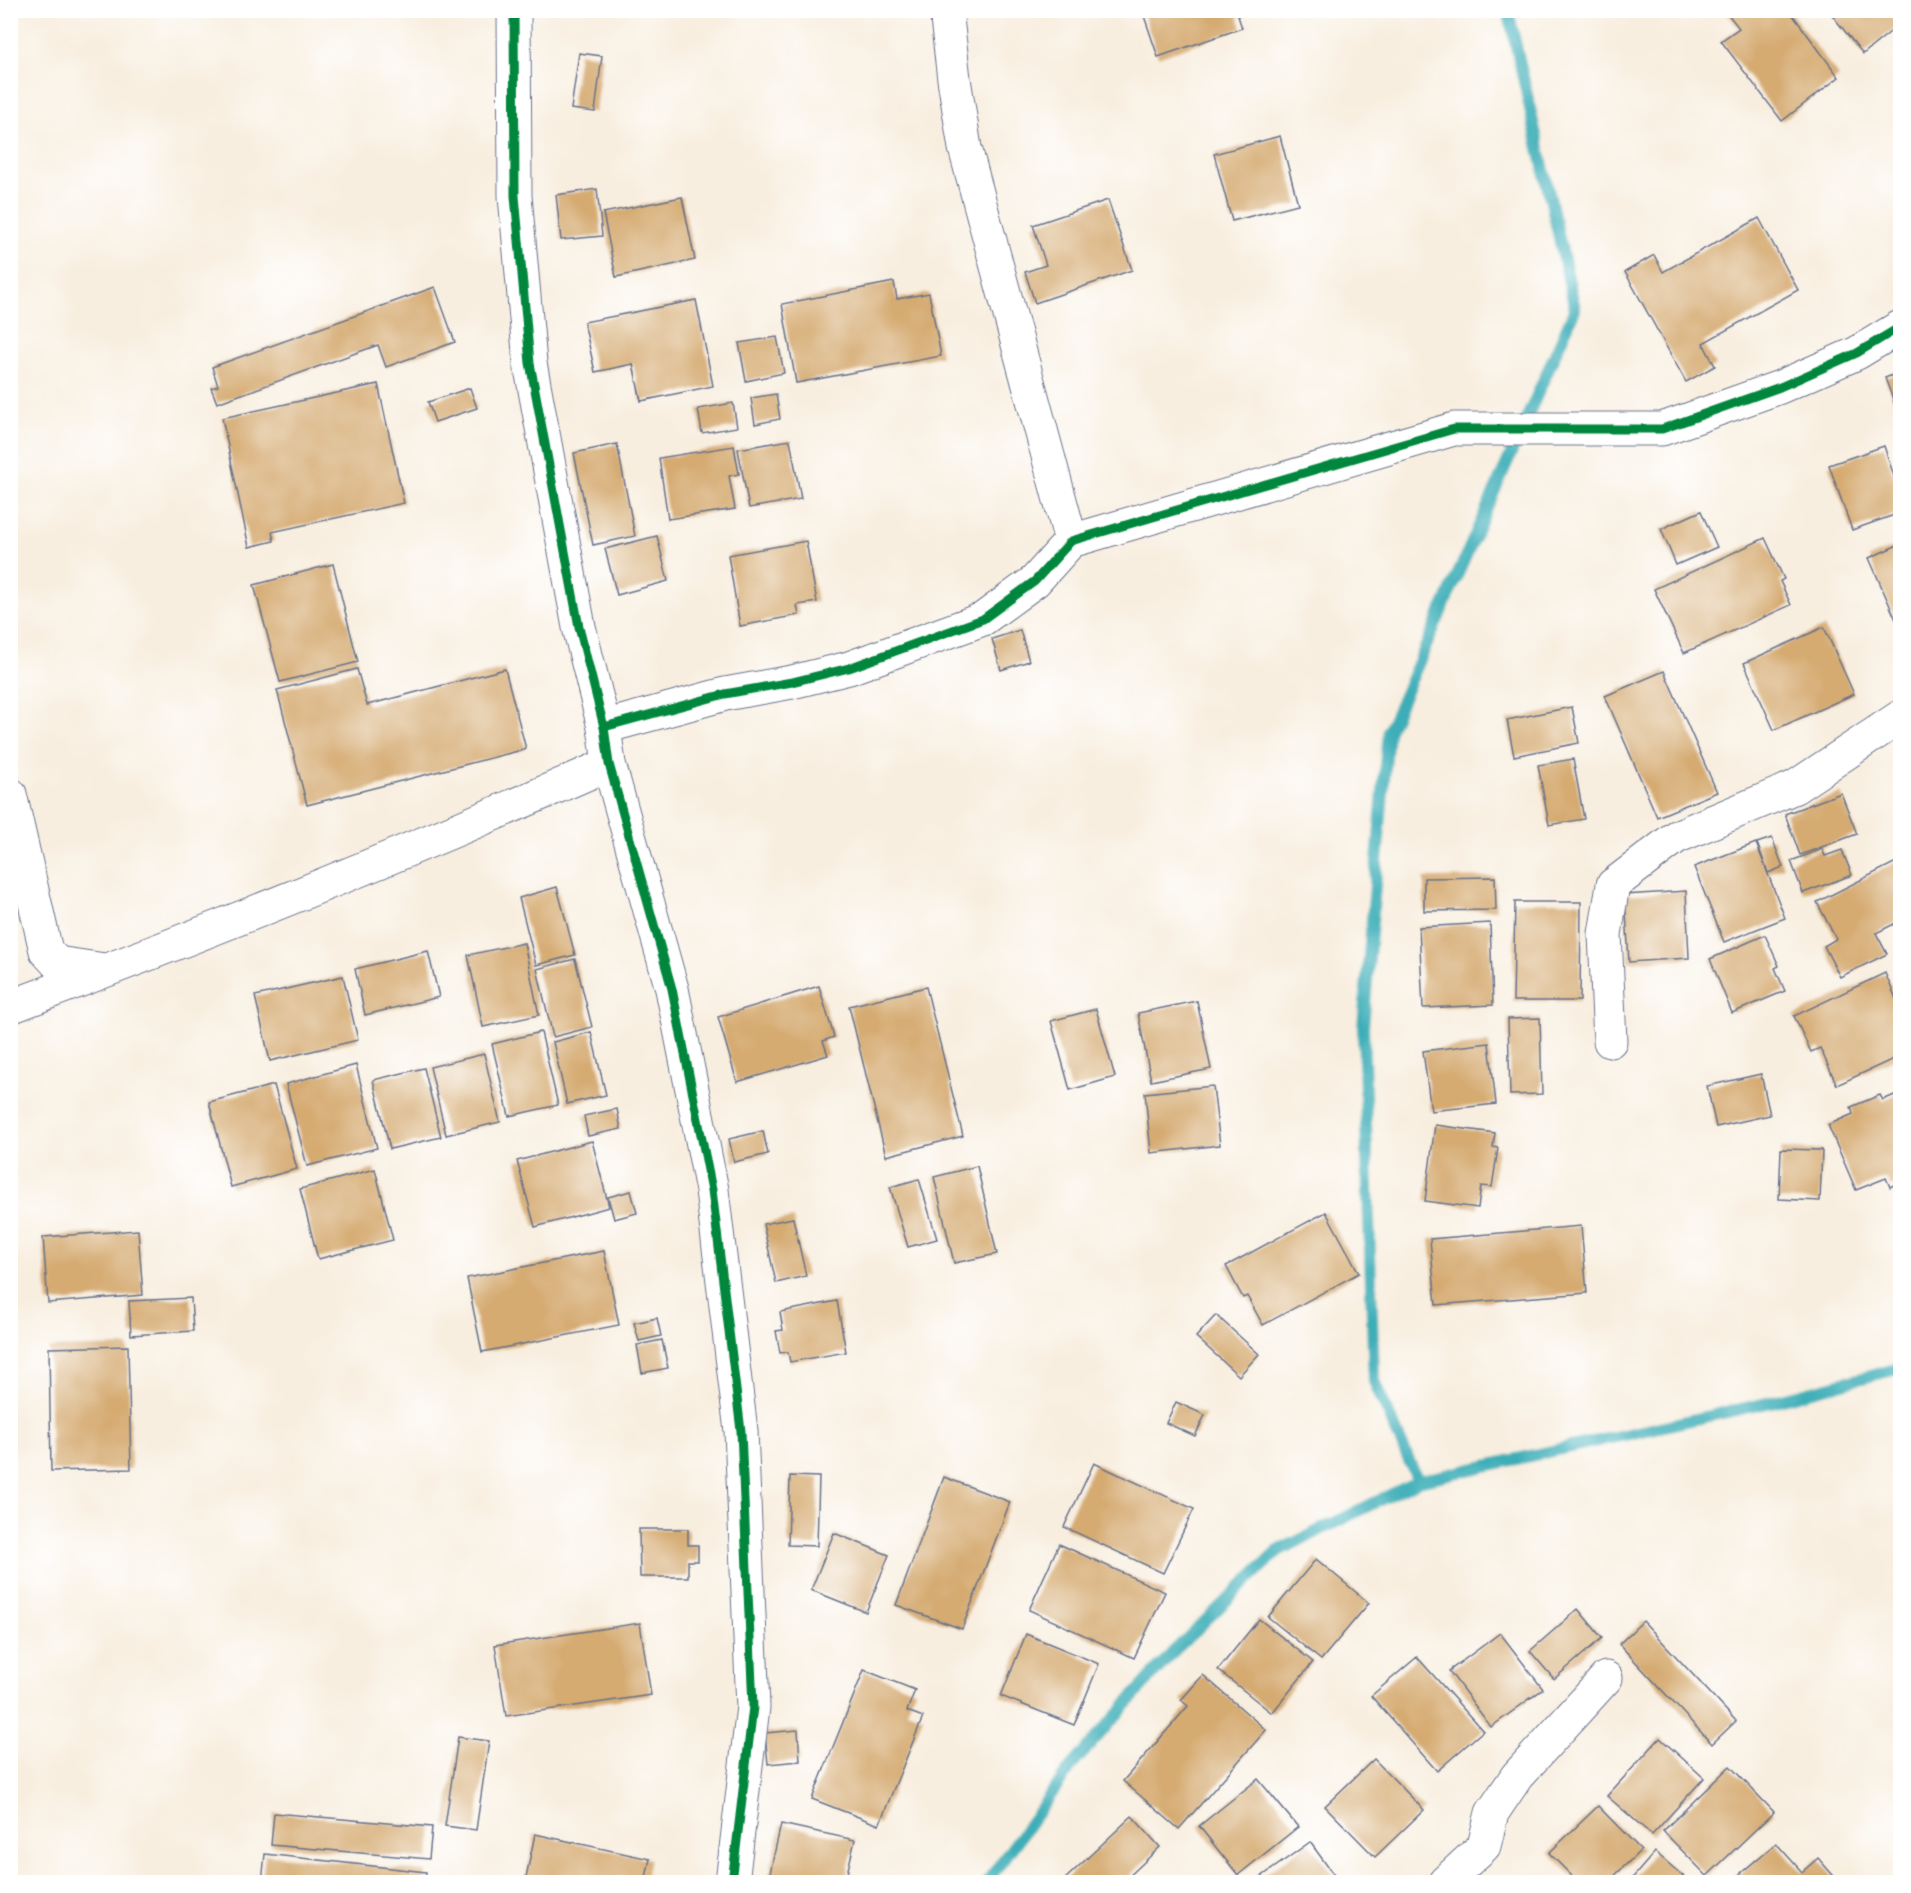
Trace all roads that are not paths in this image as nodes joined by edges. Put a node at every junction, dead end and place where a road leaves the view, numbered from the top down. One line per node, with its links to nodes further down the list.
1 (514, 10): 6 (street)
2 (946, 10): 4 (street)
3 (1900, 327): 4 (street)
4 (1071, 541): 6 (street)
5 (1900, 717): 11 (street)
6 (604, 727): 7 (street)
7 (609, 764): 9 (street); 13 (street)
8 (10, 794): 9 (street)
9 (106, 970): 10 (street)
10 (10, 1007)
11 (1610, 1041)
12 (1606, 1678): 14 (street)
13 (732, 1882)
14 (1445, 1882)

